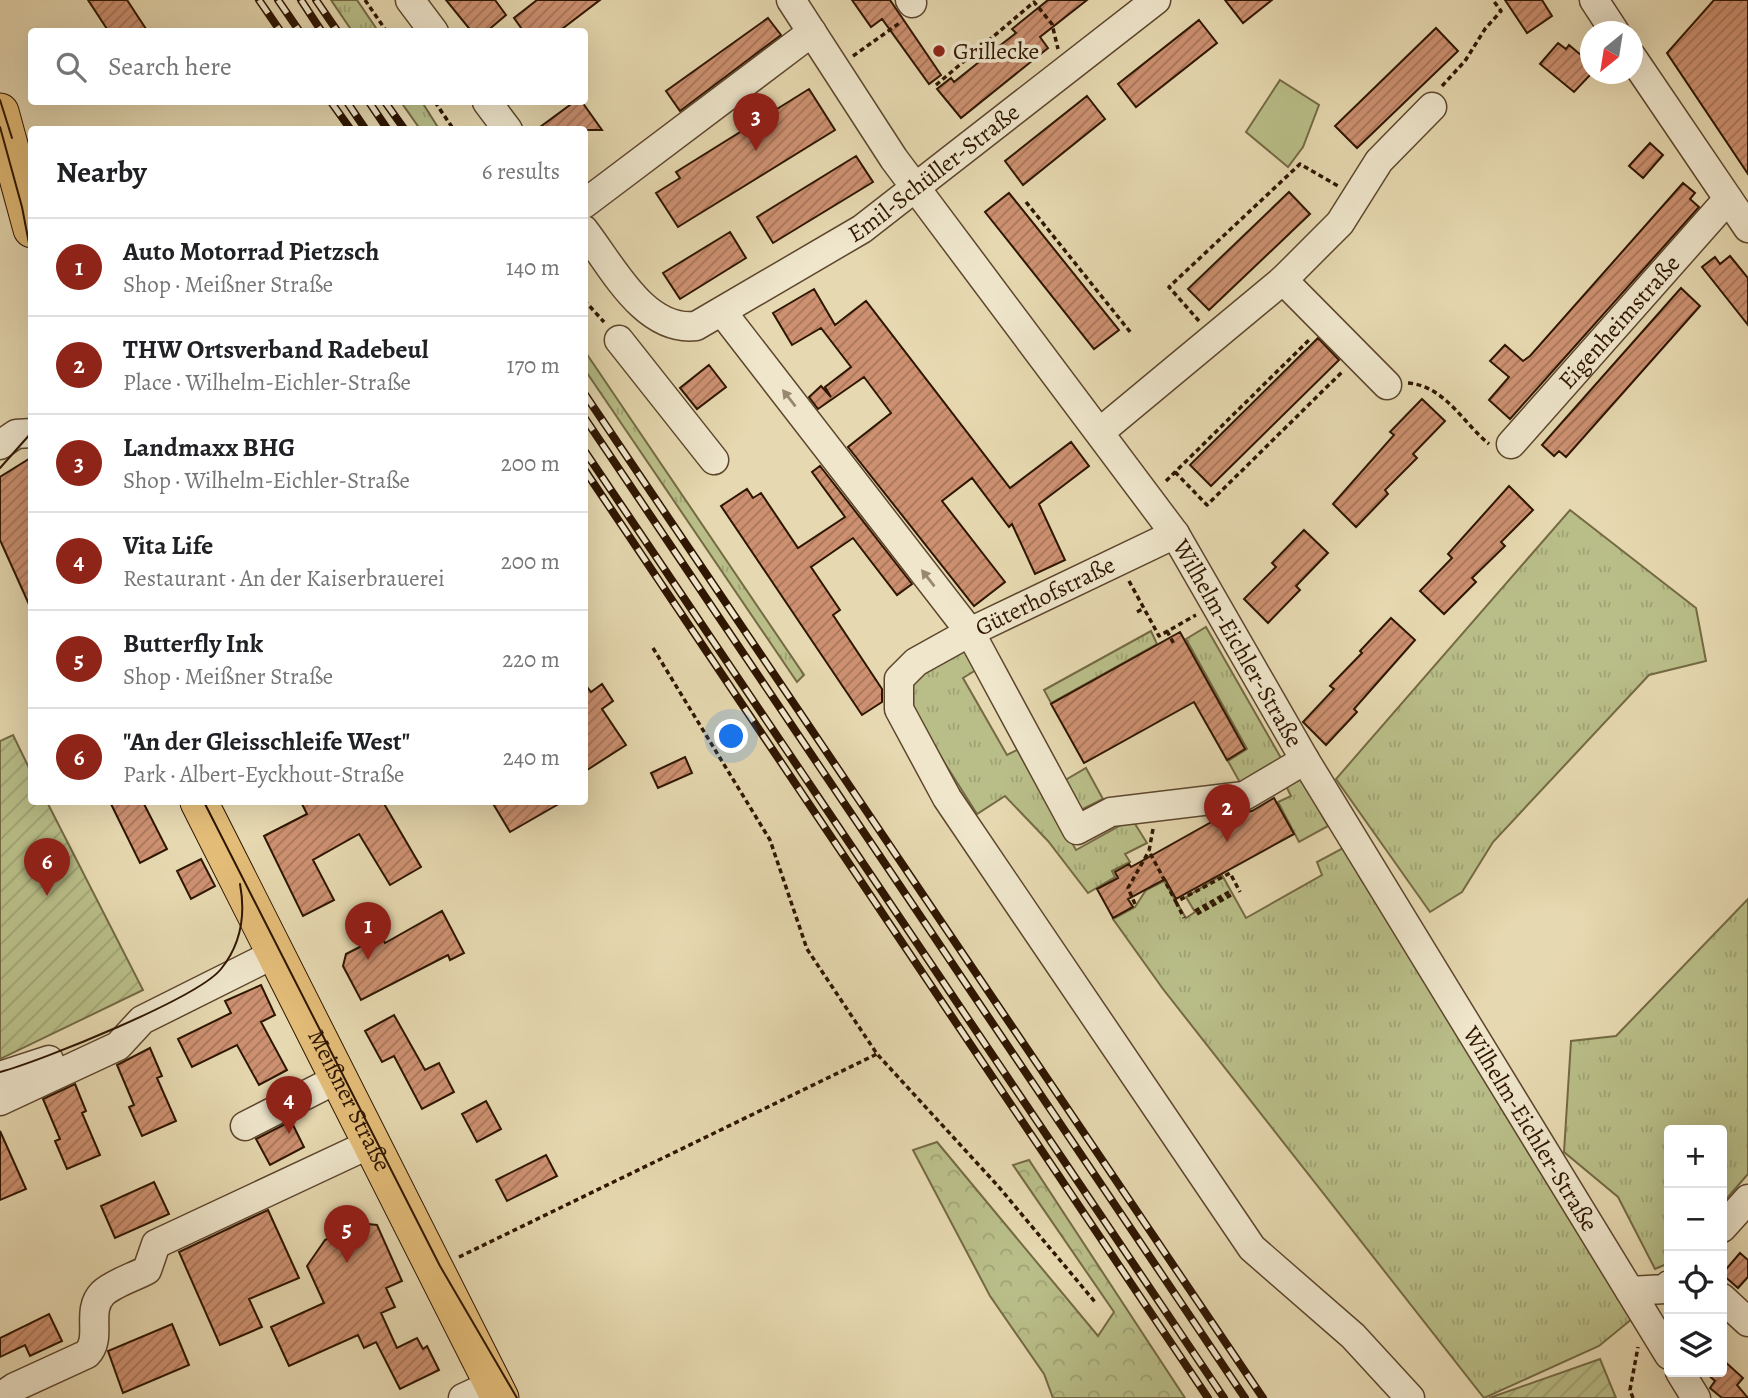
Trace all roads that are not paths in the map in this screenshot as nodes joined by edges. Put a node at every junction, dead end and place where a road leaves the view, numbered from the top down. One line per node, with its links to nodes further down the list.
1 (410, 0): 6 (street)
2 (791, 0): 7 (street, Wilhelm-Eichler-Straße)
3 (1156, 0): 13 (street, Emil-Schüller-Straße)
4 (1594, 0): 5 (street)
5 (1608, 21)
6 (431, 28)
7 (812, 32): 13 (street, Wilhelm-Eichler-Straße); 15 (street)
8 (1643, 72): 14 (street)
9 (489, 105): 12 (street)
10 (1432, 107): 19 (street)
11 (0, 111): 16 (main road)
12 (505, 126)
13 (916, 190): 20 (street, Emil-Schüller-Straße); 23 (street, Wilhelm-Eichler-Straße)
14 (1728, 199): 17 (street); 25 (street, Eigenheimstraße)
15 (588, 201)
16 (28, 214)
17 (1748, 228)
18 (588, 235): 20 (street, Emil-Schüller-Straße)
19 (1283, 280): 22 (street); 23 (street)
20 (723, 313): 29 (street, one-way to 20)
21 (619, 340): 27 (street)
22 (1387, 385)
23 (1100, 432): 28 (street, Wilhelm-Eichler-Straße)
24 (28, 433): 26 (street)
25 (1499, 444)
26 (0, 445)
27 (714, 460)
28 (1175, 534): 29 (street, Güterhofstraße); 30 (street, Wilhelm-Eichler-Straße)
29 (970, 632): 30 (street); 49 (street, Güterhofstraße)
30 (1305, 760): 42 (street, Wilhelm-Eichler-Straße)
31 (201, 805): 32 (main road, Meißner Straße)
32 (276, 953): 33 (street); 35 (main road, Meißner Straße)
33 (142, 1020): 34 (street); 36 (street)
34 (0, 1076)
35 (339, 1078): 37 (street); 38 (main road, Meißner Straße)
36 (0, 1101)
37 (245, 1126)
38 (372, 1143): 47 (main road, Meißner Straße); 48 (street)
39 (1748, 1199): 40 (street)
40 (1727, 1222)
41 (1664, 1289): 42 (street)
42 (1637, 1302): 45 (street, Wilhelm-Eichler-Straße)
43 (1727, 1303): 44 (street)
44 (1748, 1322)
45 (1664, 1347)
46 (1683, 1377): 50 (street)
47 (485, 1394)
48 (0, 1397)
49 (1410, 1398)
50 (1696, 1398)

